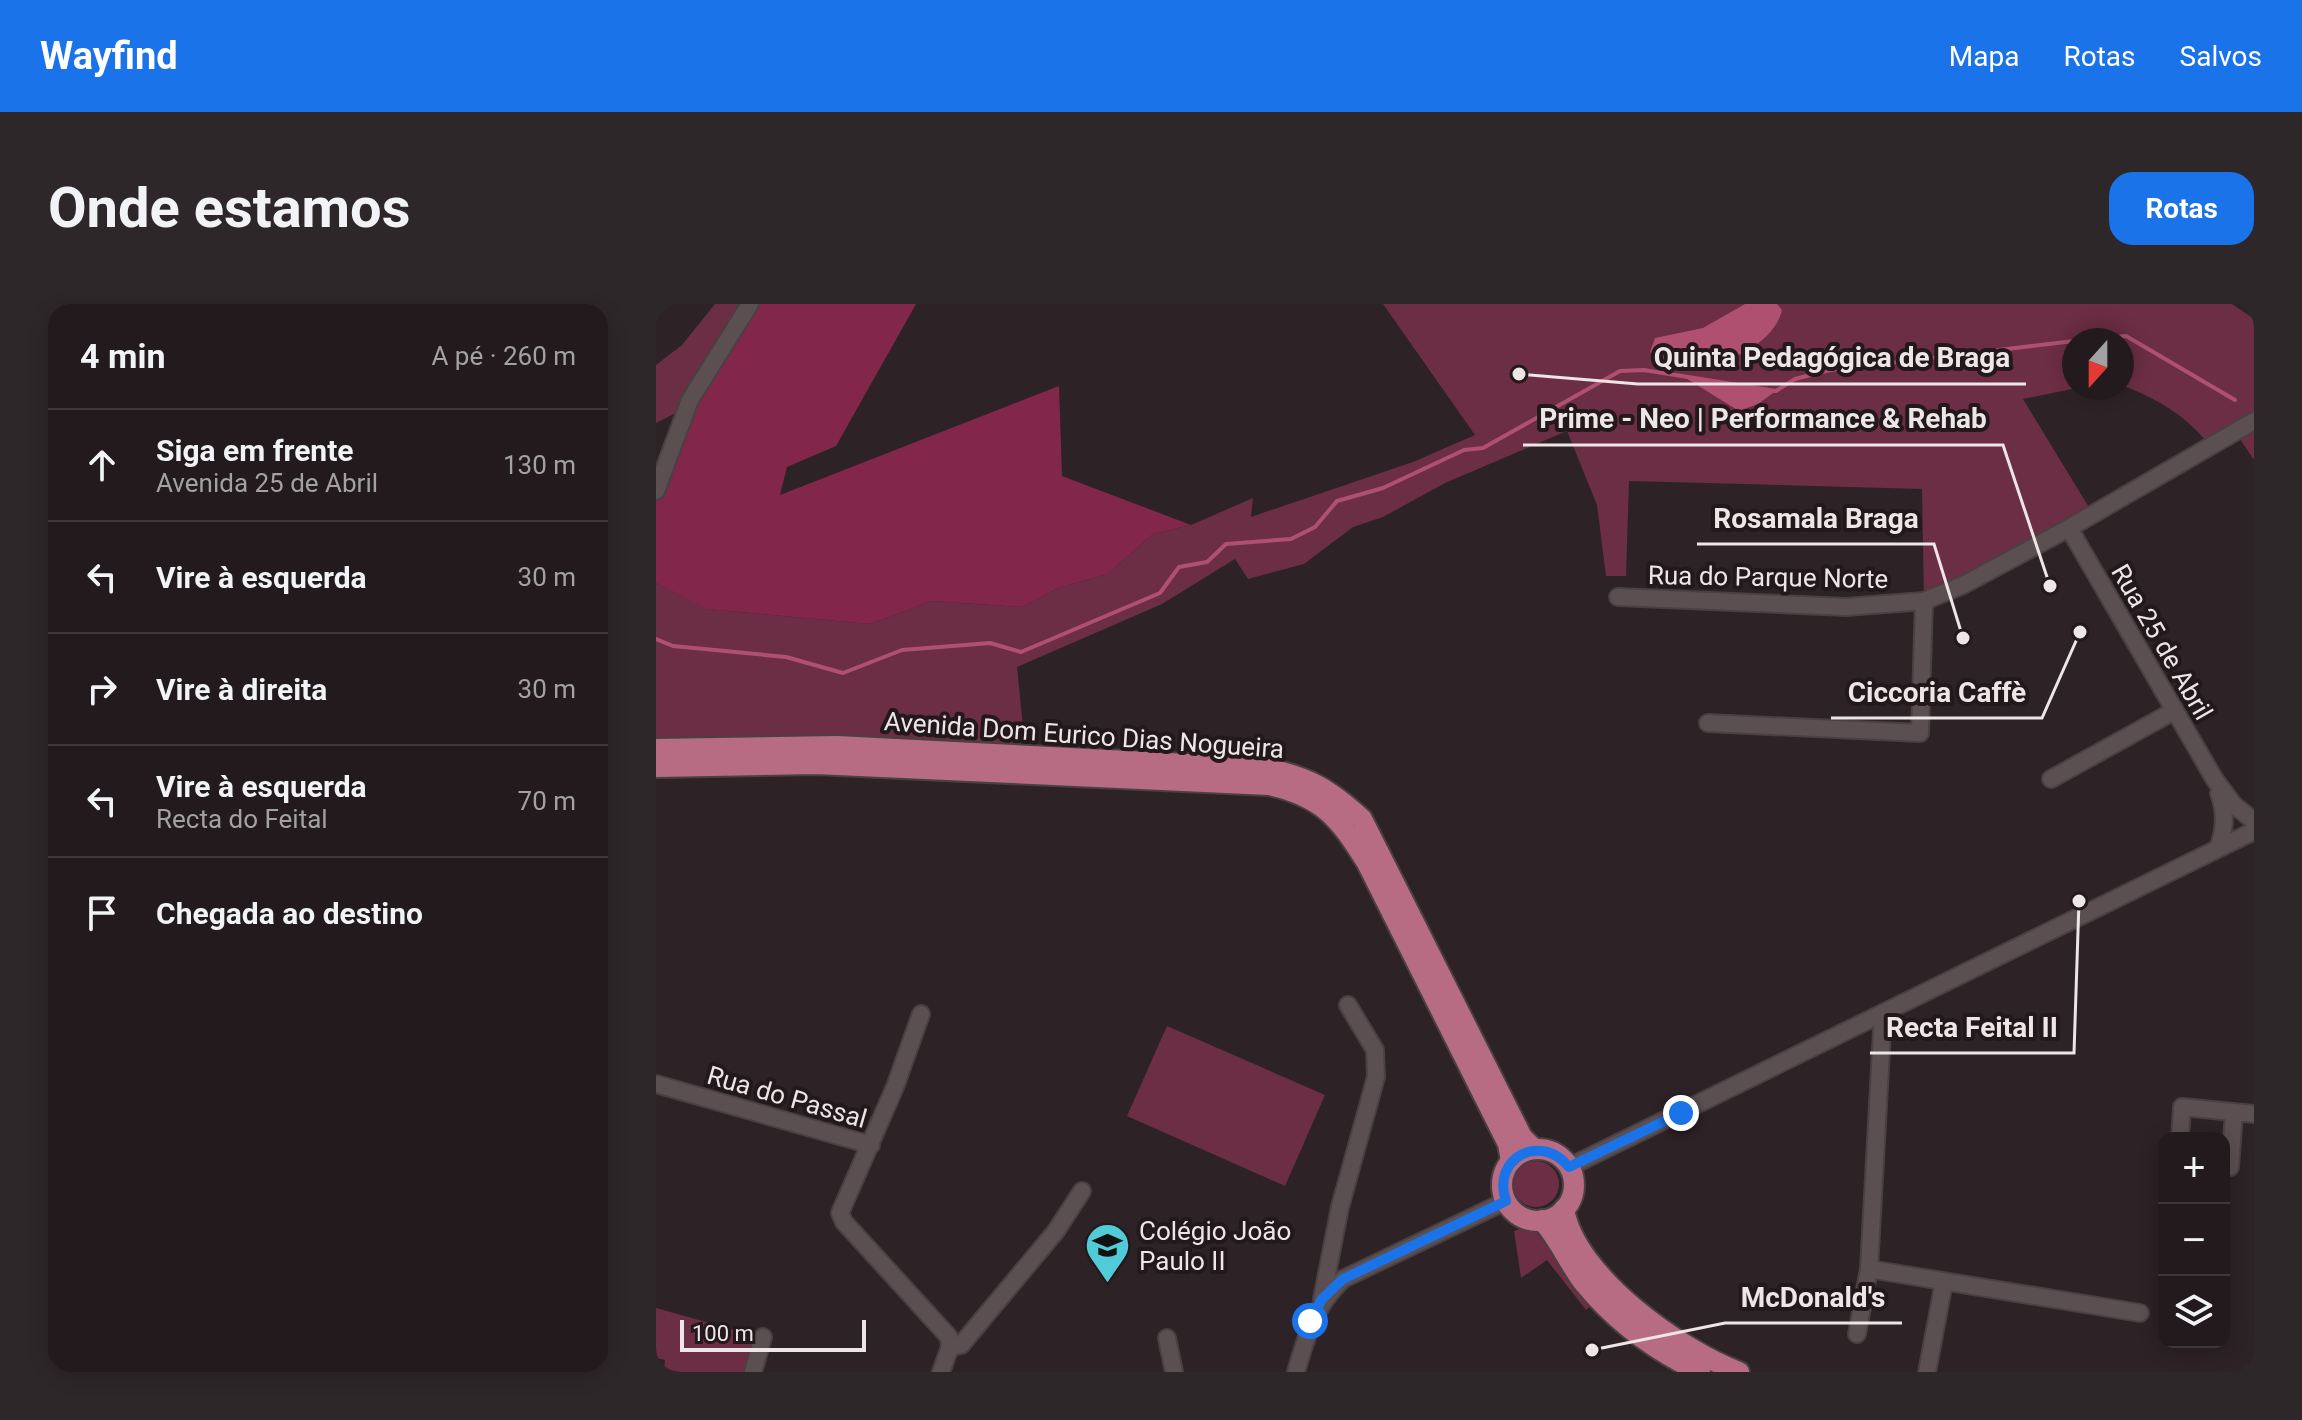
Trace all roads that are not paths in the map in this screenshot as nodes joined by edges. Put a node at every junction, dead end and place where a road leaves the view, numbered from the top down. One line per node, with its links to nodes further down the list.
1 (750, 304): 3 (street)
2 (2254, 421): 4 (street, Rua do Parque Norte)
3 (656, 491)
4 (2069, 528): 6 (street, Rua do Parque Norte); 7 (street, Rua 25 de Abril)
5 (1618, 597): 6 (street, Rua do Parque Norte)
6 (1924, 601): 8 (street)
7 (2174, 711): 11 (street); 12 (street, Rua 25 de Abril)
8 (1708, 723)
9 (656, 749): 24 (main road, Avenida Dom Eurico Dias Nogueira)
10 (656, 767): 25 (main road, Avenida Dom Eurico Dias Nogueira)
11 (2051, 779)
12 (2215, 780): 13 (street, Rua 25 de Abril); 15 (street, Rua 25 de Abril)
13 (2254, 821)
14 (2254, 831): 15 (street)
15 (2219, 847): 17 (street)
16 (1348, 1005): 34 (street)
17 (1883, 1013): 26 (street); 32 (street)
18 (921, 1014): 23 (street)
19 (656, 1084): 23 (street, Rua do Passal)
20 (2234, 1113): 21 (street); 22 (street); 27 (street)
21 (2254, 1114)
22 (2180, 1132)
23 (871, 1145): 39 (street, Rua do Passal)
24 (1534, 1149): 25 (main road); 26 (main road)
25 (1511, 1161): 29 (main road)
26 (1569, 1167): 30 (main road)
27 (2230, 1167)
28 (1082, 1191): 39 (street)
29 (1506, 1201): 31 (main road); 34 (street)
30 (1564, 1209): 31 (main road); 45 (main road)
31 (1542, 1220): 44 (main road)
32 (1869, 1269): 33 (street); 36 (street)
33 (1944, 1282): 35 (street); 46 (street)
34 (1322, 1299): 43 (street)
35 (2140, 1313)
36 (1857, 1334)
37 (763, 1337): 40 (street)
38 (1167, 1338): 42 (street)
39 (950, 1347): 41 (street)
40 (753, 1372)
41 (941, 1372)
42 (1174, 1372)
43 (1296, 1372)
44 (1700, 1372)
45 (1739, 1372)
46 (1927, 1372)

